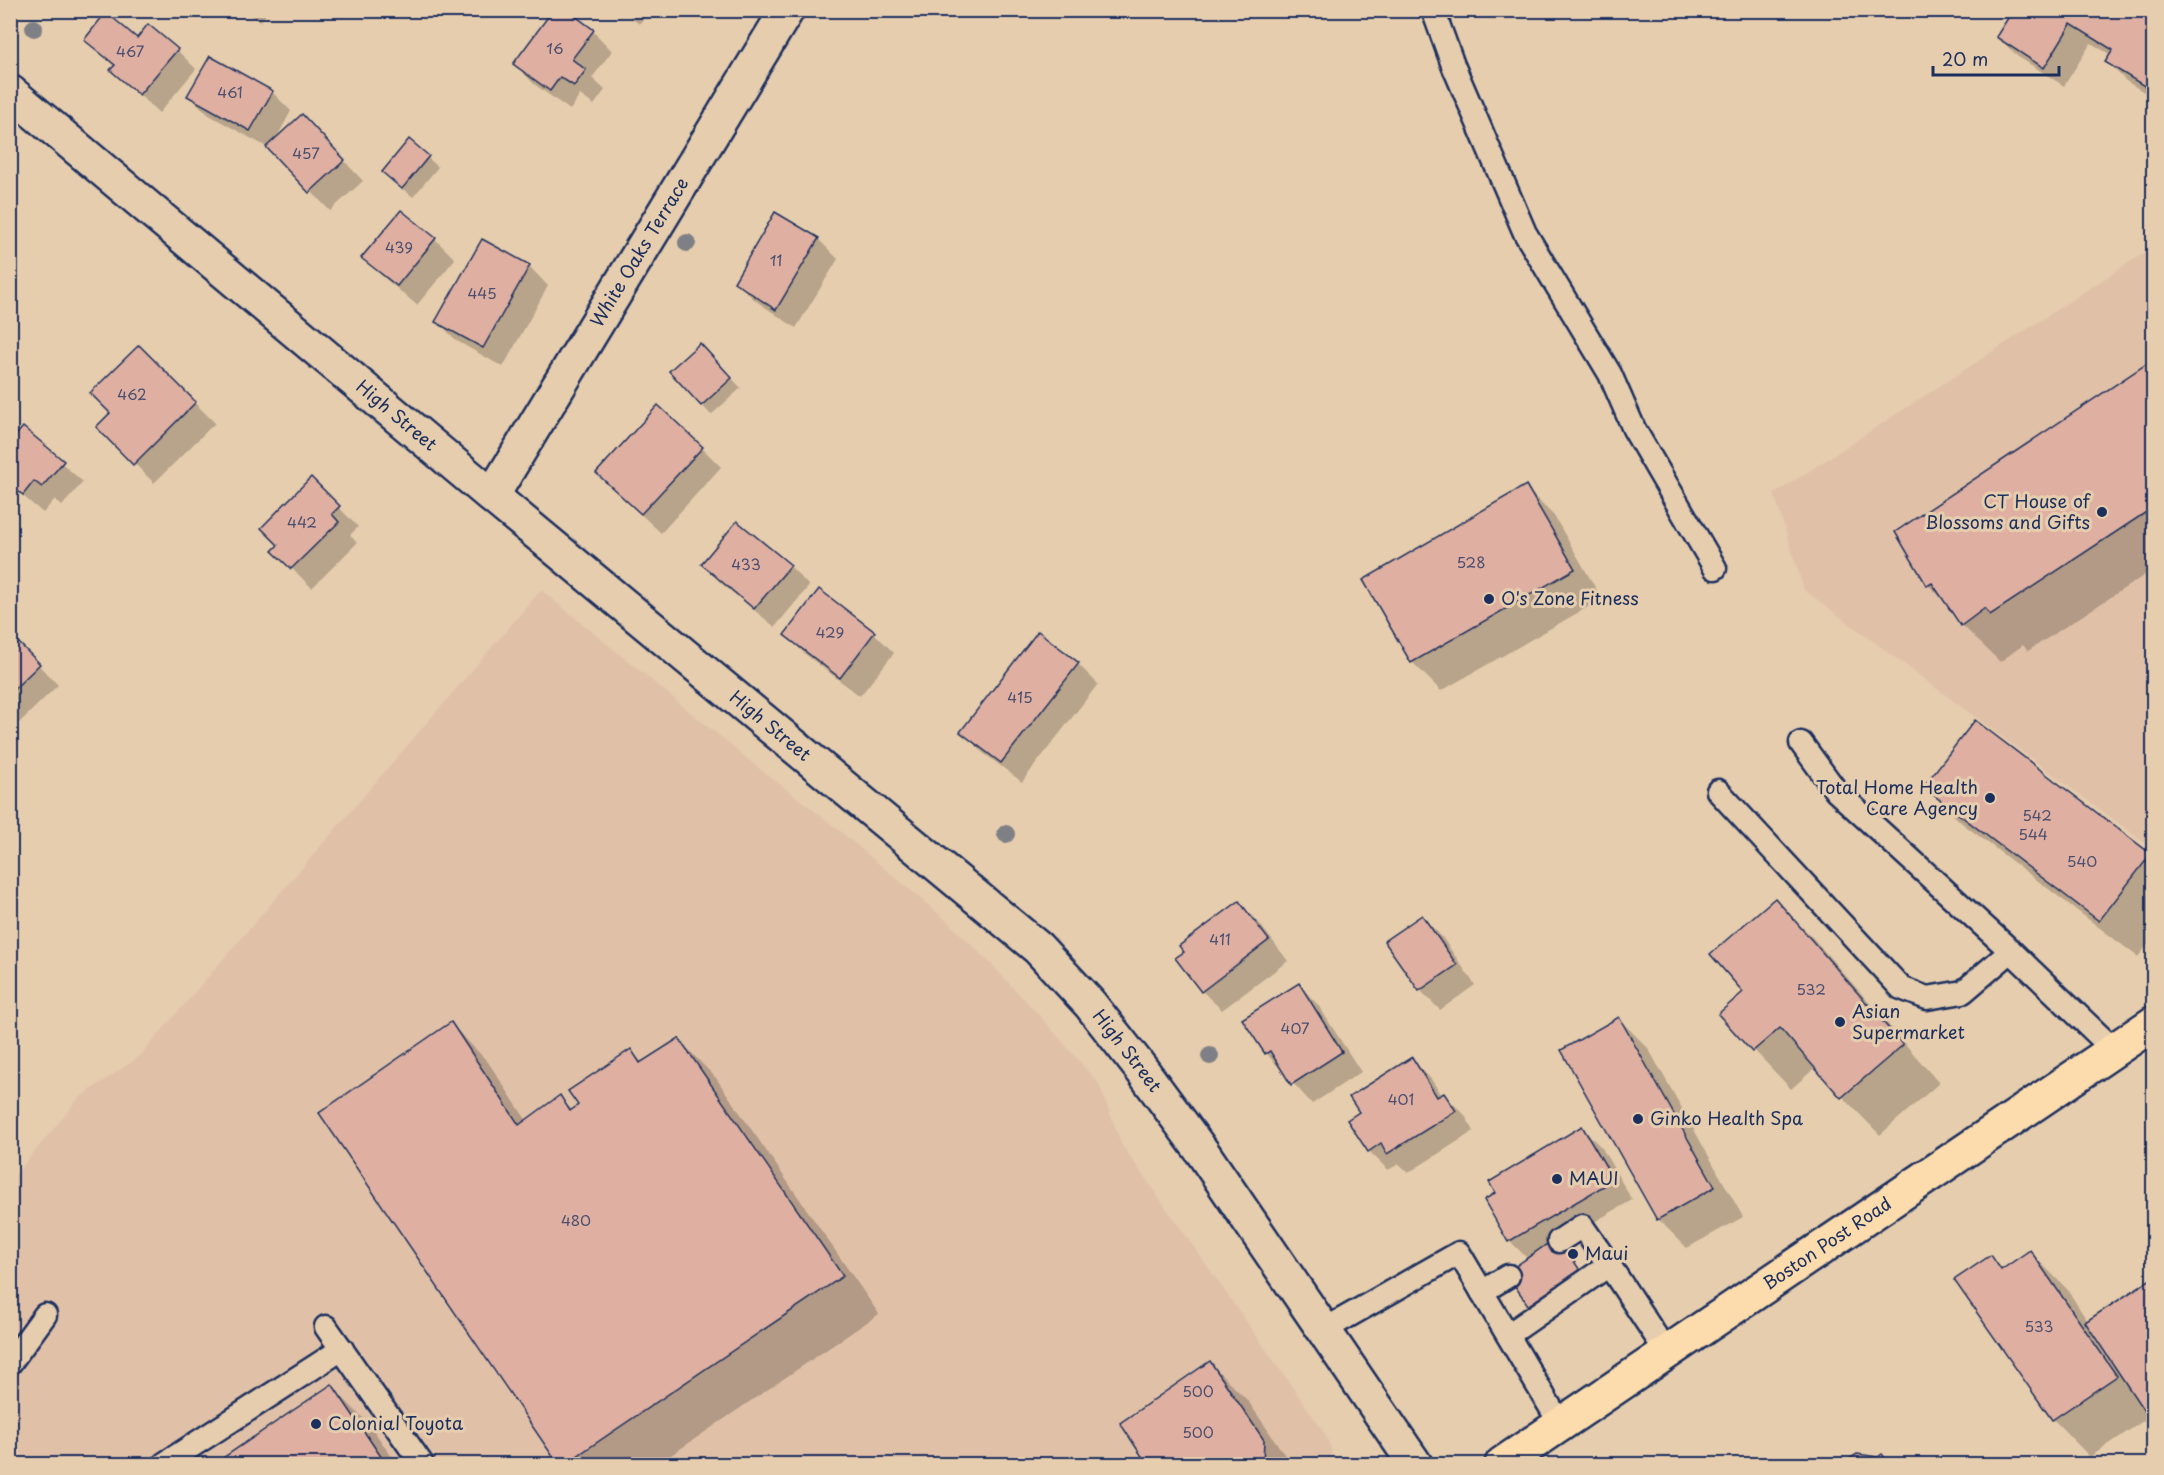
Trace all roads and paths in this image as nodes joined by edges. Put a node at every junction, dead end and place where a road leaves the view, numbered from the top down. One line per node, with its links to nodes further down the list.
1 (787, 10): 4 (main road, White Oaks Terrace)
2 (1433, 10): 5 (lane)
3 (10, 92): 4 (main road, High Street)
4 (492, 496): 17 (main road, High Street)
5 (1715, 568)
6 (1802, 742): 8 (lane)
7 (1718, 791): 8 (lane)
8 (2011, 951): 10 (lane)
9 (2154, 1023): 10 (main road, Boston Post Road)
10 (2114, 1050): 20 (main road, Boston Post Road)
11 (1559, 1241): 12 (lane)
12 (1609, 1265): 18 (lane); 20 (lane)
13 (1508, 1276): 14 (lane)
14 (1482, 1292): 17 (lane); 18 (lane)
15 (45, 1315): 21 (lane)
16 (326, 1327): 19 (lane)
17 (1322, 1331): 25 (main road, High Street)
18 (1508, 1335): 22 (lane)
19 (342, 1349): 23 (lane); 24 (lane)
20 (1667, 1353): 22 (main road, Boston Post Road)
21 (10, 1363)
22 (1561, 1425): 26 (main road, Boston Post Road)
23 (164, 1464)
24 (422, 1464)
25 (1415, 1464)
26 (1502, 1464)

